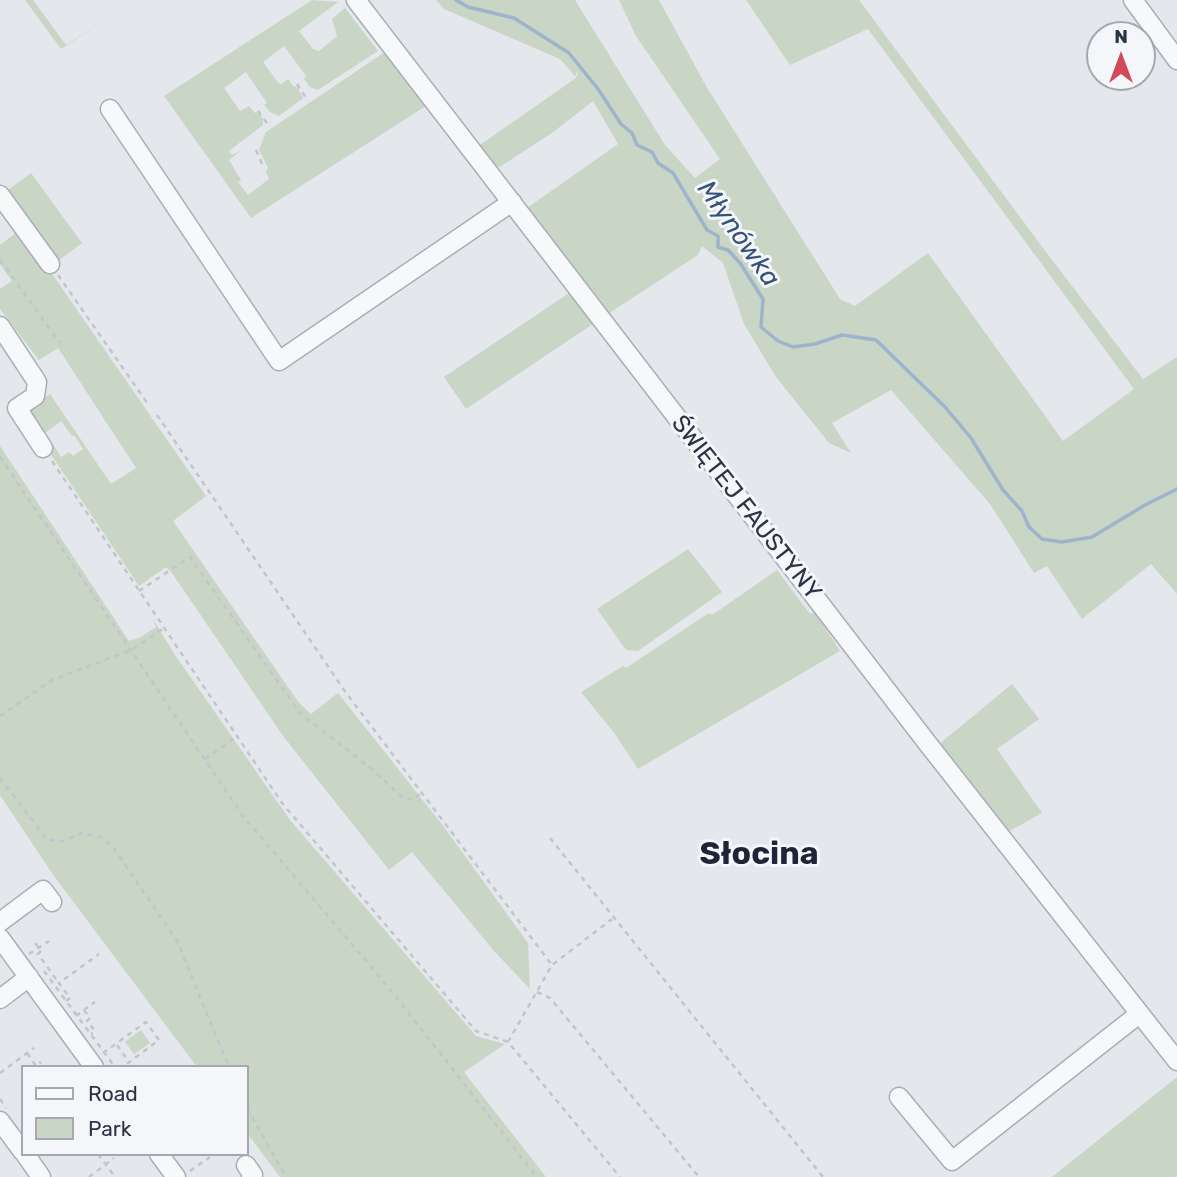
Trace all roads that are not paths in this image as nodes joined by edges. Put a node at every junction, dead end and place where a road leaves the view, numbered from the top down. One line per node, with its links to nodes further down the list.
1 (356, 0): 6 (street, ŚWIĘTEJ FAUSTYNY)
2 (1133, 0): 3 (street)
3 (1177, 60)
4 (110, 109): 6 (street)
5 (0, 195): 7 (street)
6 (512, 202): 15 (street, ŚWIĘTEJ FAUSTYNY)
7 (50, 264)
8 (0, 326): 9 (street)
9 (43, 448)
10 (52, 902): 11 (street)
11 (0, 922)
12 (0, 938): 13 (street)
13 (29, 978): 14 (street); 16 (street)
14 (0, 999)
15 (1139, 1014): 17 (street, ŚWIĘTEJ FAUSTYNY); 18 (street)
16 (96, 1060)
17 (1177, 1061)
18 (899, 1097)
19 (4, 1111): 20 (street)
20 (21, 1147)
21 (26, 1156): 23 (street)
22 (160, 1156): 24 (street)
23 (41, 1177)
24 (176, 1177)

